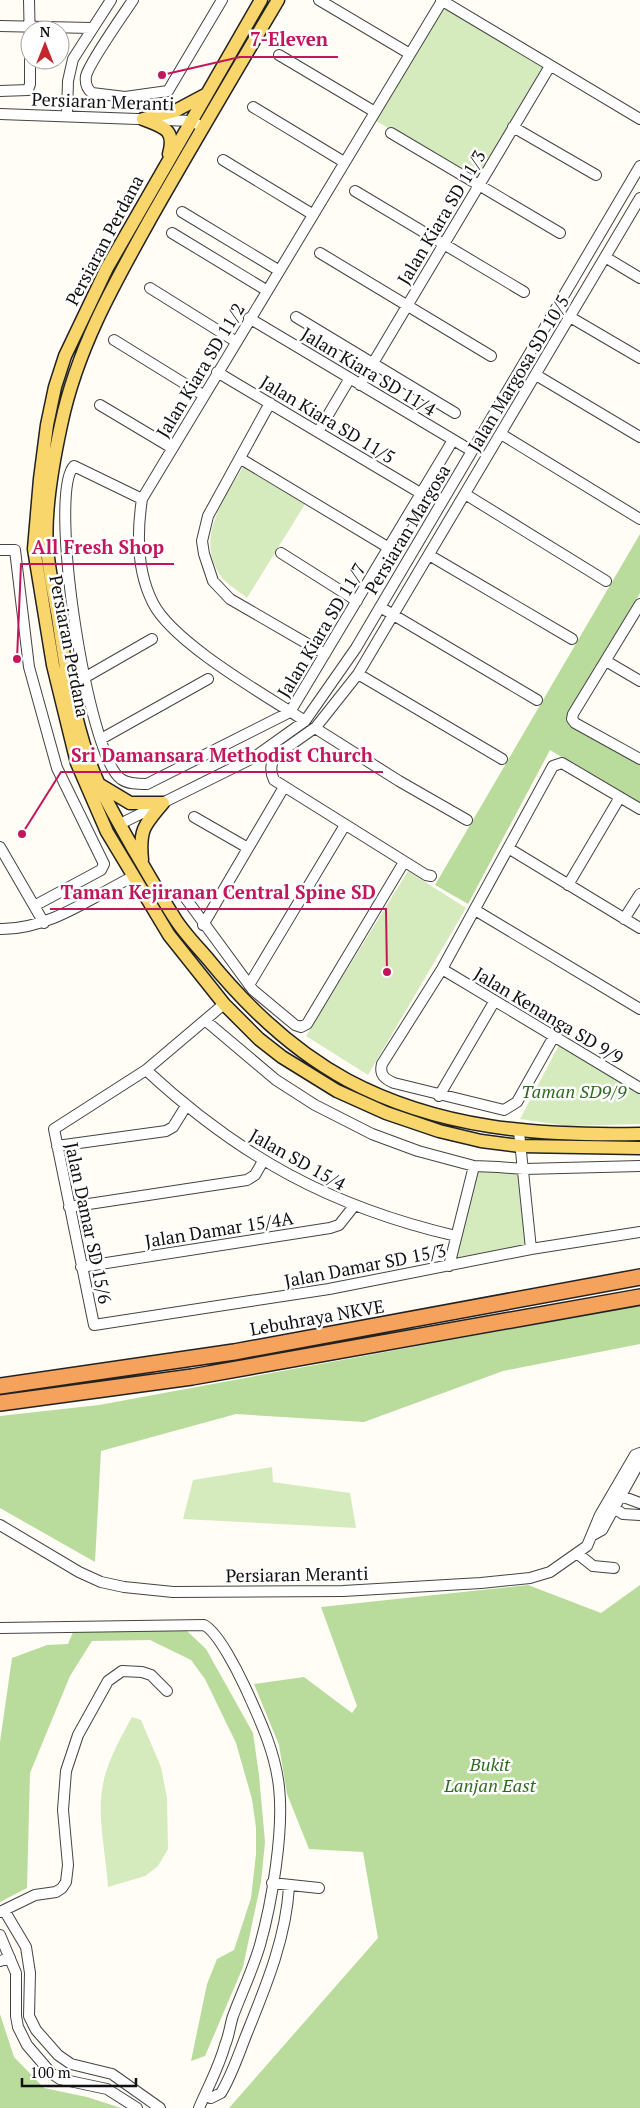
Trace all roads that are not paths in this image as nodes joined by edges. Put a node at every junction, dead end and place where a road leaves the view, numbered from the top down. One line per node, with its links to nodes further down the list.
1 (30, 0): 9 (street)
2 (111, 0): 13 (street)
3 (133, 0): 4 (street)
4 (222, 0)
5 (261, 0): 19 (main road, Persiaran Perdana)
6 (278, 0): 26 (main road, Persiaran Perdana)
7 (319, 0): 14 (street)
8 (441, 0): 14 (street, Jalan Kiara SD 11/2); 16 (street)
9 (30, 20)
10 (0, 26): 11 (street)
11 (20, 26)
12 (70, 27): 13 (street)
13 (91, 28): 23 (street)
14 (410, 54): 21 (street, Jalan Kiara SD 11/2)
15 (279, 55): 21 (street)
16 (550, 66): 25 (street); 27 (street, Jalan Kiara SD 11/3)
17 (29, 70): 18 (street)
18 (0, 91)
19 (211, 91): 24 (main road); 26 (main road, Persiaran Perdana)
20 (252, 107): 31 (street)
21 (375, 112): 31 (street, Jalan Kiara SD 11/2)
22 (0, 114): 23 (street, Persiaran Meranti)
23 (67, 115): 24 (street, Persiaran Meranti)
24 (143, 119): 26 (street, Persiaran Meranti); 29 (main road)
25 (640, 119)
26 (197, 124): 29 (main road, Persiaran Perdana); 103 (main road, Persiaran Perdana)
27 (513, 127): 33 (street); 34 (street, Jalan Kiara SD 11/3)
28 (391, 132): 34 (street)
29 (167, 159): 77 (main road, Persiaran Perdana)
30 (223, 160): 38 (street)
31 (344, 162): 38 (street, Jalan Kiara SD 11/2)
32 (640, 166): 71 (street, Persiaran Margosa)
33 (596, 175)
34 (479, 185): 40 (street); 41 (street, Jalan Kiara SD 11/3)
35 (355, 191): 41 (street)
36 (640, 198): 43 (street, Jalan Margosa SD 10/5)
37 (182, 212): 44 (street)
38 (312, 214): 44 (street, Jalan Kiara SD 11/2)
39 (172, 233): 47 (street)
40 (560, 233)
41 (444, 244): 48 (street); 49 (street, Jalan Kiara SD 11/3)
42 (320, 253): 49 (street)
43 (605, 258): 45 (street); 51 (street, Jalan Margosa SD 10/5)
44 (278, 270): 47 (street, Jalan Kiara SD 11/2)
45 (640, 278)
46 (150, 288): 54 (street)
47 (266, 290): 52 (street, Jalan Kiara SD 11/2)
48 (524, 292)
49 (408, 305): 55 (street); 57 (street, Jalan Kiara SD 11/3)
50 (296, 316): 57 (street)
51 (570, 317): 56 (street); 59 (street, Jalan Margosa SD 10/5)
52 (249, 318): 54 (street, Jalan Kiara SD 11/2); 60 (street, Jalan Kiara SD 11/4)
53 (114, 340): 62 (street)
54 (235, 341): 58 (street, Jalan Kiara SD 11/2)
55 (491, 356)
56 (640, 358)
57 (373, 363): 61 (street, Jalan Kiara SD 11/3); 65 (street)
58 (217, 372): 62 (street, Jalan Kiara SD 11/2); 63 (street, Jalan Kiara SD 11/5)
59 (536, 375): 67 (street, Jalan Margosa SD 10/5); 68 (street)
60 (350, 378): 61 (street, Jalan Kiara SD 11/4); 66 (street)
61 (360, 385): 69 (street, Jalan Kiara SD 11/4)
62 (203, 395): 70 (street, Jalan Kiara SD 11/2)
63 (270, 403): 66 (street, Jalan Kiara SD 11/5); 72 (street)
64 (100, 405): 70 (street)
65 (455, 413)
66 (318, 432): 73 (street, Jalan Kiara SD 11/5)
67 (500, 434): 74 (street, Jalan Margosa SD 10/5); 76 (street)
68 (640, 437)
69 (453, 440): 71 (street, Jalan Kiara SD 11/4); 73 (street, Jalan Kiara SD 11/7)
70 (172, 448): 75 (street, Jalan Kiara SD 11/2)
71 (472, 451): 86 (street, Persiaran Margosa)
72 (241, 459): 78 (street); 90 (street)
73 (422, 494): 78 (street, Jalan Kiara SD 11/7)
74 (465, 494): 82 (street, Jalan Margosa SD 10/5); 83 (street)
75 (142, 499): 93 (street); 97 (street, Jalan Kiara SD 11/2)
76 (640, 519)
77 (34, 548): 80 (street); 103 (main road, Persiaran Perdana)
78 (389, 548): 84 (street, Jalan Kiara SD 11/7)
79 (0, 550): 80 (street)
80 (15, 550): 122 (street)
81 (281, 553): 84 (street)
82 (429, 554): 87 (street, Jalan Margosa SD 10/5); 88 (street)
83 (606, 581)
84 (357, 601): 90 (street, Jalan Kiara SD 11/7)
85 (640, 604): 91 (street)
86 (380, 607): 87 (street); 98 (street, Persiaran Margosa)
87 (394, 615): 92 (street, Jalan Margosa SD 10/5); 96 (street)
88 (572, 639)
89 (152, 640): 93 (street)
90 (325, 654): 97 (street, Jalan Kiara SD 11/7)
91 (606, 661): 95 (street); 102 (street)
92 (358, 674): 99 (street, Jalan Margosa SD 10/5); 101 (street)
93 (84, 678): 100 (street)
94 (208, 679): 100 (street)
95 (640, 681)
96 (537, 700)
97 (290, 712): 98 (street, Jalan Kiara SD 11/2); 100 (street, Jalan Kiara SD 11/7)
98 (305, 721): 106 (street, Persiaran Margosa)
99 (315, 728): 104 (street, Jalan Margosa SD 10/5); 109 (street)
100 (101, 739)
101 (502, 760)
102 (640, 760)
103 (92, 787): 106 (main road); 110 (main road, Persiaran Perdana); 117 (main road, Persiaran Perdana)
104 (284, 787): 111 (street); 113 (street)
105 (620, 797): 107 (street); 114 (street); 119 (street)
106 (162, 803): 110 (street, Persiaran Margosa); 116 (main road)
107 (640, 809)
108 (194, 818): 113 (street)
109 (467, 820)
110 (120, 824): 116 (main road, Persiaran Perdana); 117 (main road)
111 (346, 825): 115 (street); 130 (street)
112 (0, 847): 122 (street)
113 (248, 848): 126 (street)
114 (508, 848): 119 (street); 123 (street)
115 (404, 862): 118 (street); 130 (street)
116 (143, 864): 139 (main road, Persiaran Perdana)
117 (130, 873): 125 (street); 132 (main road, Persiaran Perdana)
118 (431, 876)
119 (568, 884): 124 (street)
120 (640, 894): 124 (street)
121 (184, 896): 126 (street)
122 (34, 906): 125 (street)
123 (476, 910): 129 (street); 133 (street)
124 (624, 919): 127 (street)
125 (44, 923): 128 (street)
126 (203, 925): 130 (street)
127 (640, 928)
128 (0, 930)
129 (442, 970): 131 (street, Jalan Kenanga SD 9/9); 138 (street)
130 (249, 985)
131 (494, 1002): 135 (street, Jalan Kenanga SD 9/9); 138 (street)
132 (224, 1004): 134 (street, Jalan Damar SD 15/6); 141 (main road, Persiaran Perdana)
133 (640, 1009)
134 (206, 1021): 136 (street, Jalan Damar SD 15/6); 148 (street)
135 (553, 1038): 137 (street, Jalan Kenanga SD 9/9); 138 (street)
136 (146, 1070): 140 (street, Jalan SD 15/4); 144 (street, Jalan Damar SD 15/6)
137 (640, 1088)
138 (439, 1096)
139 (392, 1100): 141 (main road); 142 (main road, Persiaran Perdana)
140 (186, 1106): 144 (street); 147 (street, Jalan SD 15/4)
141 (386, 1113): 145 (main road, Persiaran Perdana)
142 (519, 1132): 143 (main road, Persiaran Perdana); 145 (street)
143 (640, 1134)
144 (57, 1146): 152 (street, Jalan Damar SD 15/6)
145 (520, 1146): 146 (main road, Persiaran Perdana); 150 (street)
146 (640, 1148)
147 (263, 1161): 151 (street, Jalan SD 15/4); 152 (street)
148 (474, 1166): 150 (street); 154 (street)
149 (640, 1166): 150 (street)
150 (524, 1169): 155 (street)
151 (354, 1206): 154 (street, Jalan SD 15/4); 157 (street, Jalan Damar 15/4A)
152 (69, 1207): 157 (street, Jalan Damar SD 15/6)
153 (640, 1232): 155 (street, Jalan Damar SD 15/3)
154 (456, 1236): 156 (street)
155 (531, 1249): 156 (street, Jalan Damar SD 15/3)
156 (449, 1266): 160 (street, Jalan Damar SD 15/3)
157 (81, 1267): 160 (street, Jalan Damar SD 15/6)
158 (640, 1278): 161 (highway, Lebuhraya NKVE)
159 (640, 1297): 162 (highway, Lebuhraya NKVE)
160 (94, 1325)
161 (0, 1386)
162 (0, 1403)
163 (640, 1453): 165 (street, Persiaran Meranti)
164 (640, 1461): 166 (street, Persiaran Meranti)
165 (621, 1479): 166 (street); 168 (street, Persiaran Meranti)
166 (617, 1502): 167 (street); 168 (street); 169 (street); 171 (street, Persiaran Meranti)
167 (640, 1504)
168 (600, 1515): 171 (street, Persiaran Meranti)
169 (640, 1515)
170 (0, 1525): 172 (street, Persiaran Meranti)
171 (594, 1535): 172 (street, Persiaran Meranti)
172 (578, 1554): 173 (street)
173 (614, 1568)
174 (0, 1628): 176 (street)
175 (167, 1691): 179 (street)
176 (272, 1884): 177 (street); 184 (street)
177 (289, 1887): 178 (street); 184 (street)
178 (319, 1888)
179 (2, 1911): 183 (street)
180 (0, 1935): 181 (street)
181 (5, 1960): 182 (street)
182 (16, 1973): 183 (street); 185 (street)
183 (30, 1973): 186 (street)
184 (205, 2096): 187 (street)
185 (137, 2108)
186 (160, 2108)
187 (199, 2108)

